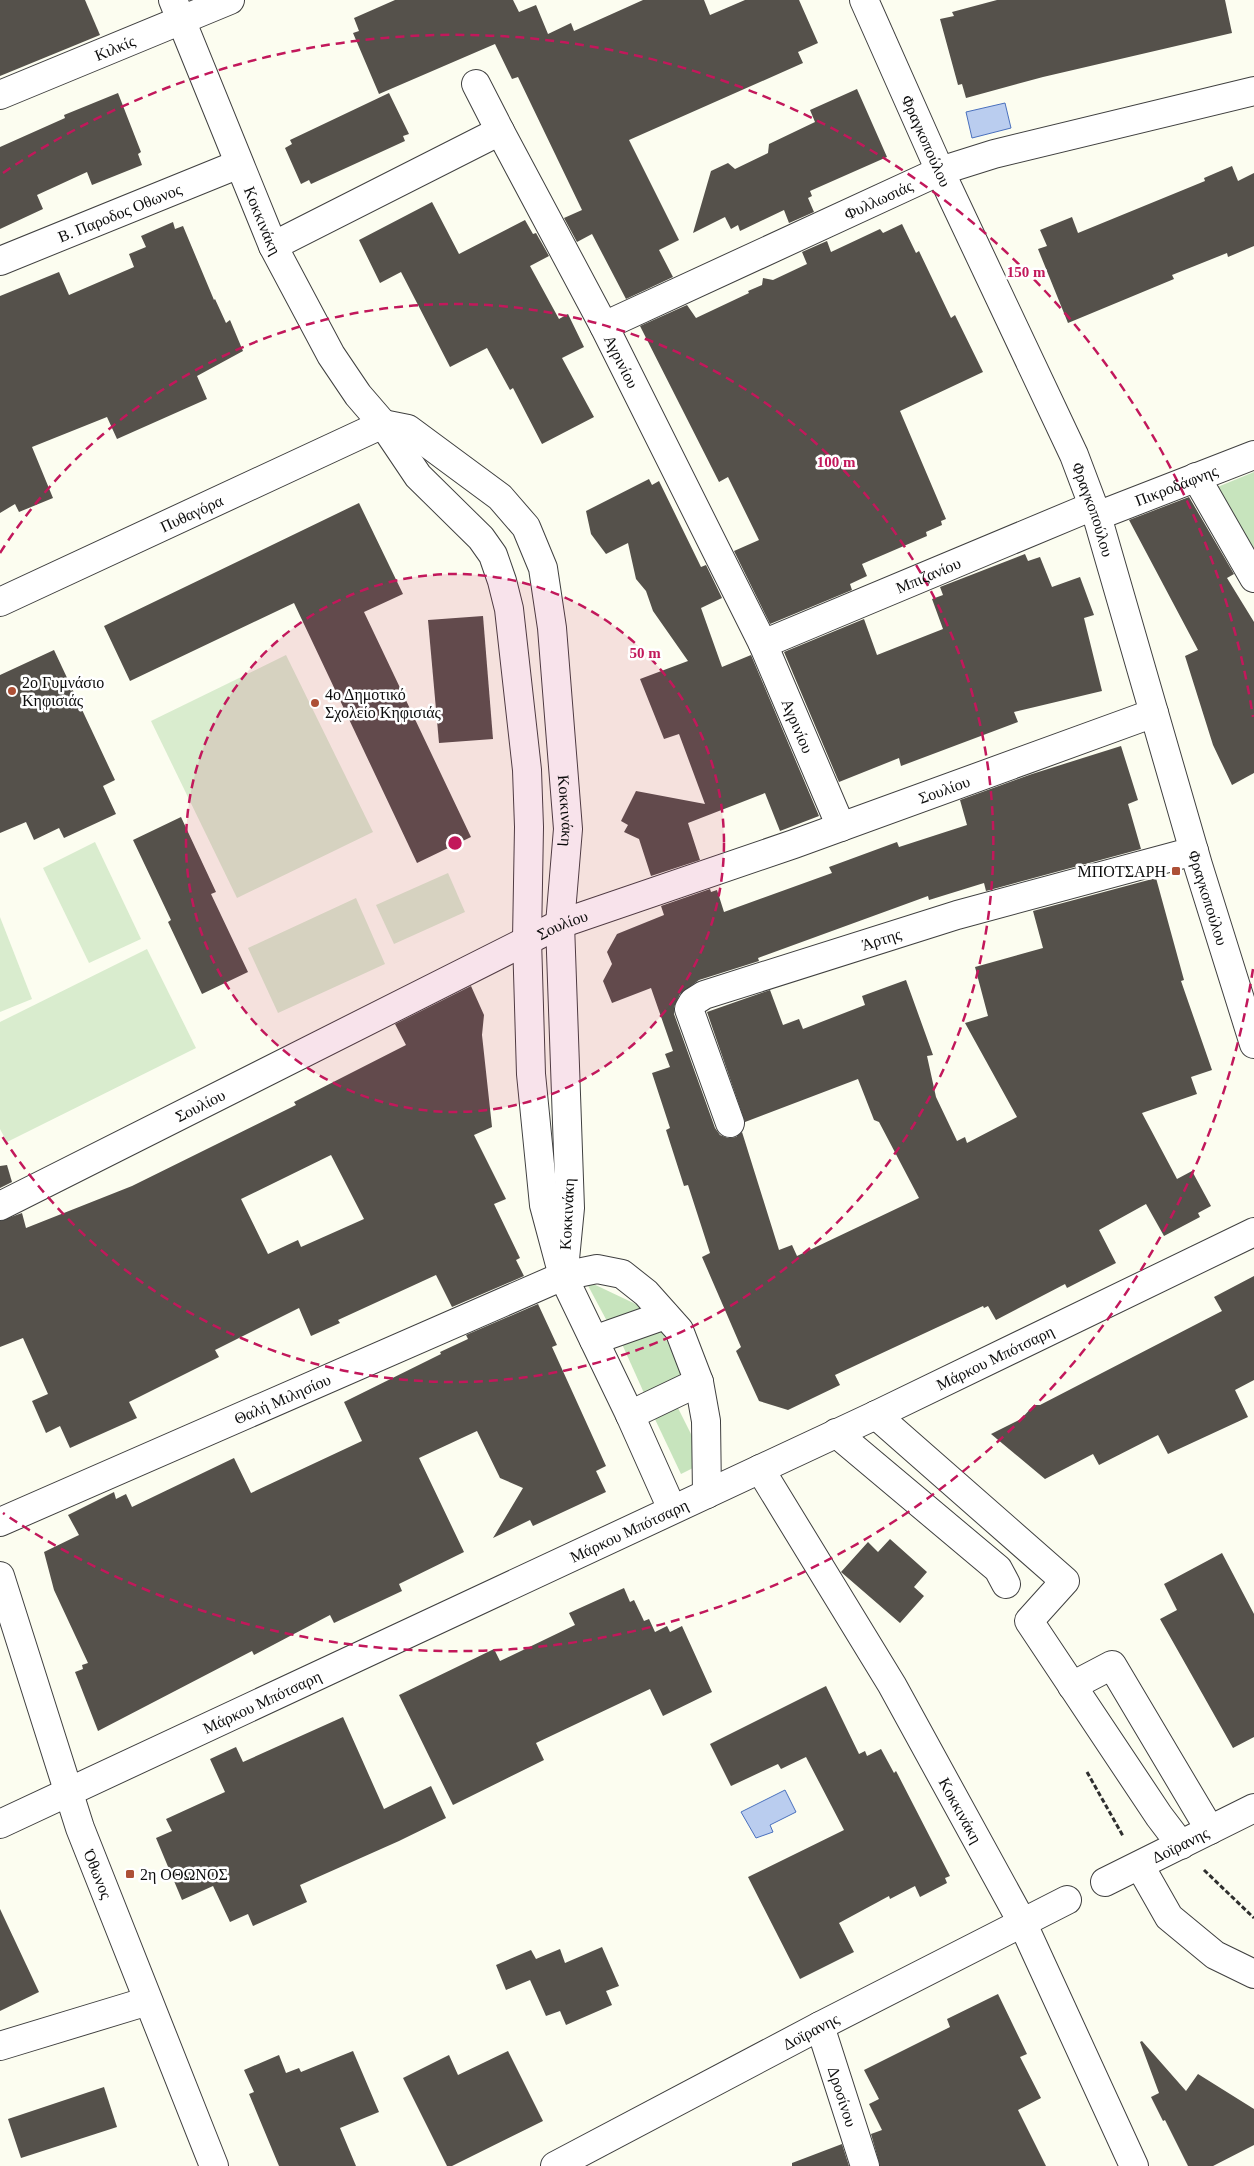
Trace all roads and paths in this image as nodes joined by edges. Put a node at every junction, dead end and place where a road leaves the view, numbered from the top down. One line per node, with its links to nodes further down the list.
1 (230, 0): 3 (street, Κιλκίς)
2 (864, 0): 9 (street, Φραγκοπούλου)
3 (177, 10): 6 (street, Κιλκίς); 8 (street, Κοκκινάκη)
4 (476, 84): 7 (street, Αγρινίου)
5 (1254, 91): 9 (street, Φυλλωσιάς)
6 (0, 95)
7 (500, 131): 10 (street); 12 (street, Αγρινίου)
8 (239, 164): 10 (street, Κοκκινάκη); 11 (street, Β. Παροδος Οθωνος)
9 (940, 170): 12 (street, Φυλλωσιάς); 16 (street, Φραγκοπούλου)
10 (273, 246): 13 (street, Κοκκινάκη)
11 (0, 262)
12 (604, 326): 19 (street, Αγρινίου)
13 (383, 424): 18 (street, Πυθαγόρα); 23 (street, Κοκκινάκη); 24 (street, Κοκκινάκη)
14 (1254, 455): 15 (street, Πικροδάφνης)
15 (1196, 477): 16 (street, Πικροδάφνης); 17 (street)
16 (1095, 511): 19 (street, Μπιζανίου); 20 (street, Φραγκοπούλου)
17 (1254, 578)
18 (0, 602)
19 (763, 644): 21 (street, Αγρινίου)
20 (1154, 713): 21 (street, Σουλίου); 22 (street, Φραγκοπούλου)
21 (841, 827): 23 (street, Σουλίου)
22 (1194, 851): 25 (street, Φραγκοπούλου); 26 (street, Άρτης)
23 (560, 924): 24 (street, Σουλίου); 29 (street, Κοκκινάκη)
24 (527, 939): 27 (street, Σουλίου); 29 (street, Κοκκινάκη)
25 (1254, 1044)
26 (730, 1123)
27 (0, 1206)
28 (1254, 1232): 34 (street, Μάρκου Μπότσαρη)
29 (563, 1276): 30 (street, Θαλή Μιλησίου); 31 (street, Κοκκινάκη); 39 (street, Θαλή Μιλησίου)
30 (666, 1314): 31 (street); 32 (street, Θαλή Μιλησίου)
31 (594, 1340): 33 (street, Κοκκινάκη)
32 (699, 1382): 33 (street); 37 (street, Θαλή Μιλησίου)
33 (630, 1415): 38 (street, Κοκκινάκη)
34 (876, 1415): 35 (street, Μάρκου Μπότσαρη); 42 (street)
35 (836, 1433): 36 (street, Μάρκου Μπότσαρη); 41 (street)
36 (760, 1469): 37 (street, Μάρκου Μπότσαρη); 52 (street, Κοκκινάκη)
37 (707, 1494): 38 (street, Μάρκου Μπότσαρη)
38 (672, 1509): 43 (street, Μάρκου Μπότσαρη)
39 (0, 1522)
40 (0, 1576): 43 (street, Όθωνος)
41 (1006, 1584)
42 (1072, 1686): 46 (street); 47 (street)
43 (68, 1793): 45 (street, Μάρκου Μπότσαρη); 54 (street, Όθωνος)
44 (1254, 1808): 46 (street, Δοϊρανης)
45 (0, 1824)
46 (1210, 1830): 47 (street, Δοϊρανης)
47 (1181, 1845): 48 (street, Δοϊρανης); 51 (path)
48 (1140, 1866): 49 (street, Δοϊρανης); 53 (street)
49 (1105, 1882)
50 (1067, 1900): 52 (street, Δοϊρανης)
51 (1254, 1918)
52 (1022, 1922): 55 (street, Δοϊρανης); 60 (street, Κοκκινάκη)
53 (1254, 1974)
54 (148, 2001): 56 (street); 57 (street, Όθωνος)
55 (820, 2026): 58 (street, Δοϊρανης); 59 (street, Δροσίνου)
56 (0, 2046)
57 (214, 2166)
58 (555, 2166)
59 (865, 2166)
60 (1134, 2166)

